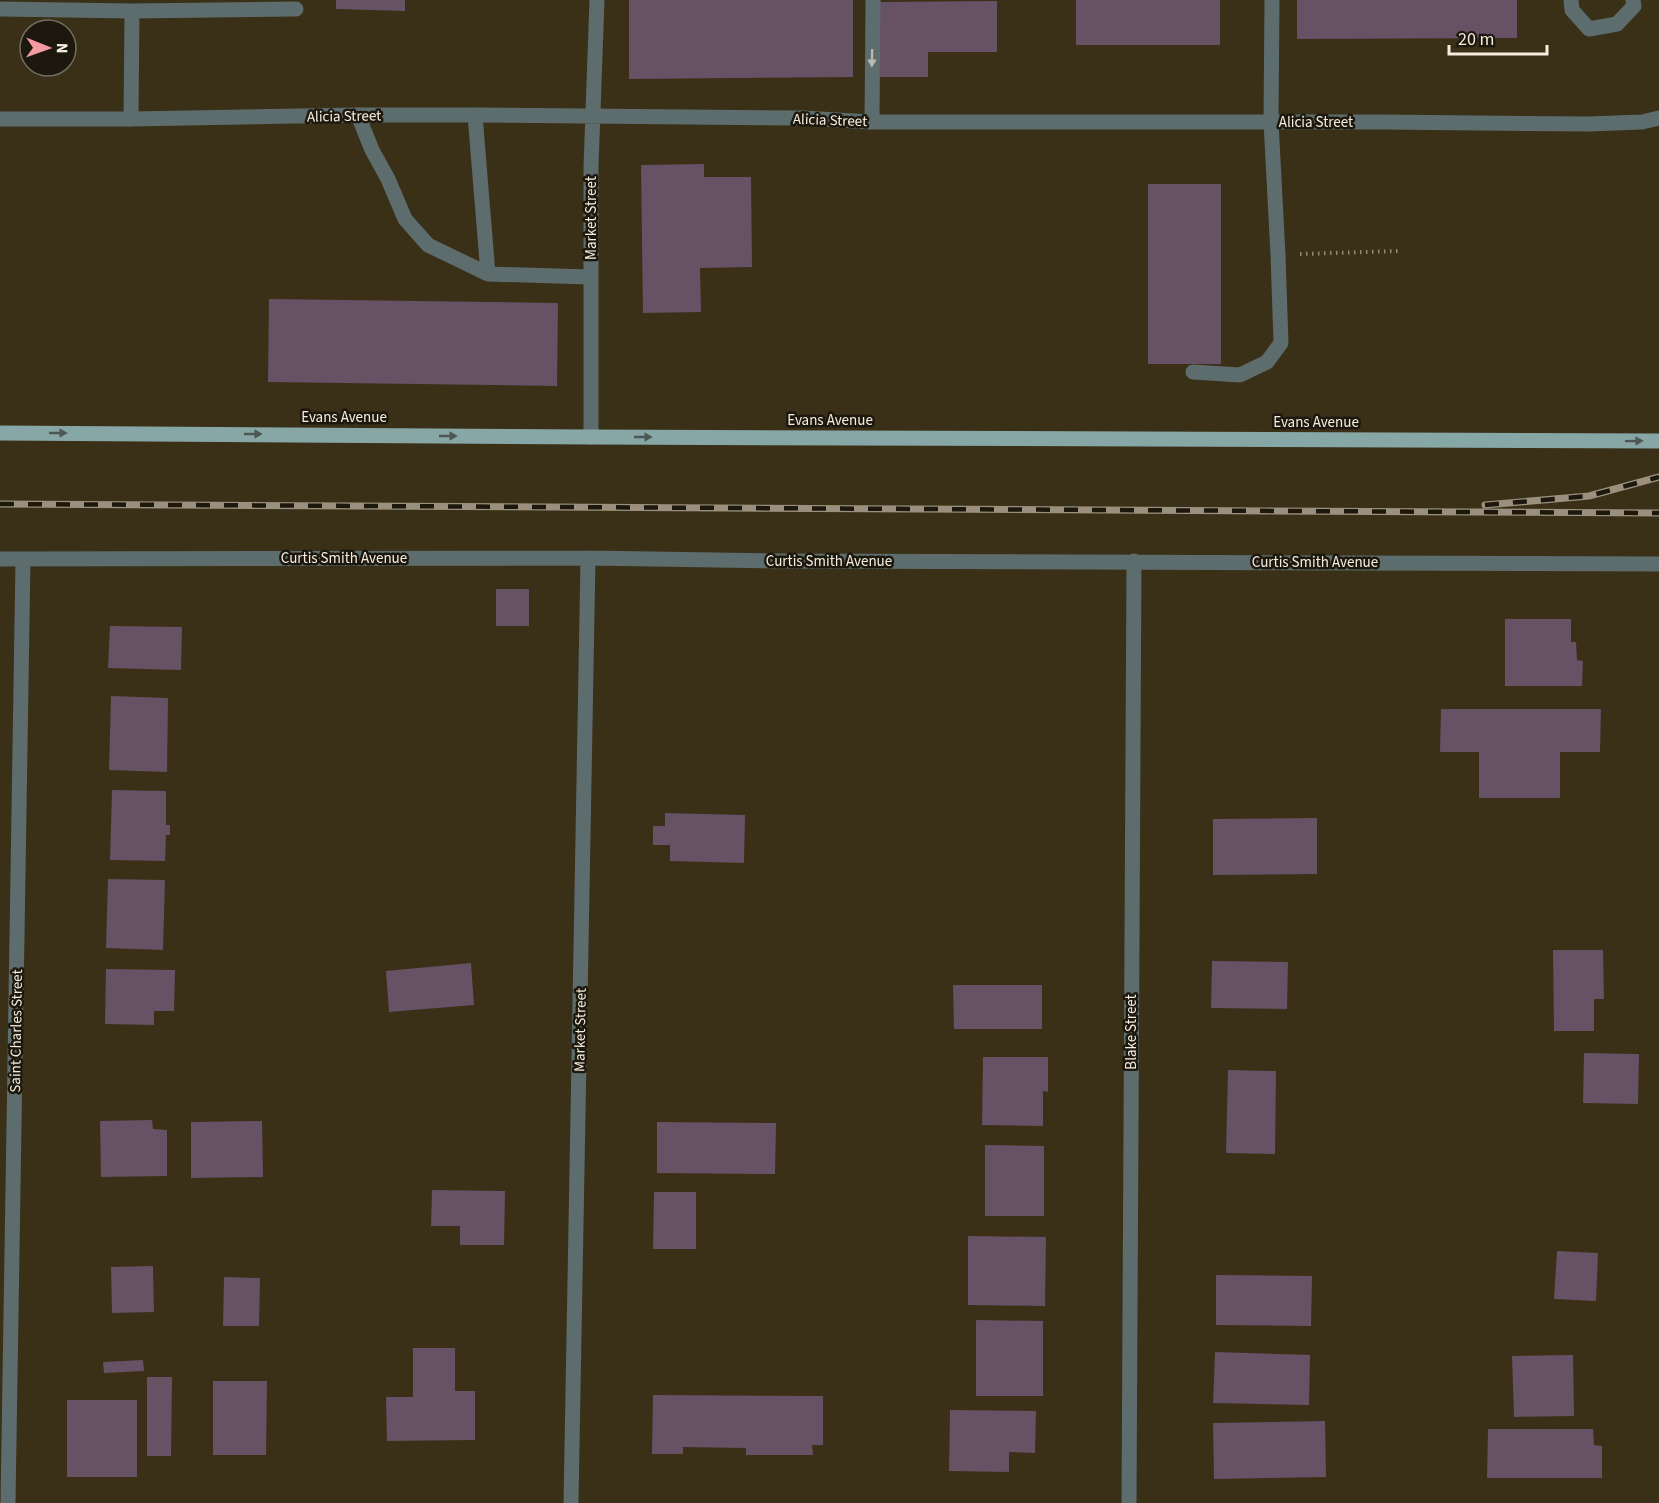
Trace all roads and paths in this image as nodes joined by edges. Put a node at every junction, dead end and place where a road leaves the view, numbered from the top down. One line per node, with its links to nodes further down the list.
1 (597, 0): 11 (street, Market Street)
2 (873, 0): 15 (street, one-way to 15)
3 (1272, 0): 16 (street)
4 (1571, 0): 5 (street)
5 (1633, 0)
6 (0, 9): 8 (street)
7 (296, 9): 8 (street)
8 (132, 11): 14 (street)
9 (358, 115): 10 (street, Alicia Street); 14 (street, Alicia Street); 19 (street)
10 (475, 115): 11 (street, Alicia Street); 19 (street)
11 (592, 116): 15 (street, Alicia Street); 20 (street, Market Street)
12 (1659, 118): 16 (street, Alicia Street)
13 (0, 119): 14 (street, Alicia Street)
14 (131, 119)
15 (872, 122): 16 (street, Alicia Street)
16 (1271, 122): 18 (street)
17 (1398, 251): 18 (path)
18 (1278, 255): 21 (street)
19 (488, 274): 20 (street)
20 (590, 277): 23 (street, Market Street)
21 (1193, 372)
22 (0, 433): 23 (main road, Evans Avenue, one-way to 23)
23 (591, 437): 24 (main road, Evans Avenue, one-way to 24)
24 (1659, 441)
25 (588, 558): 27 (street, Curtis Smith Avenue); 28 (street, Curtis Smith Avenue); 31 (street, Market Street)
26 (0, 559): 27 (street, Curtis Smith Avenue)
27 (23, 559): 30 (street, Saint Charles Street)
28 (1134, 561): 29 (street, Curtis Smith Avenue); 32 (street, Blake Street)
29 (1659, 564)
30 (8, 1503)
31 (571, 1503)
32 (1129, 1503)

